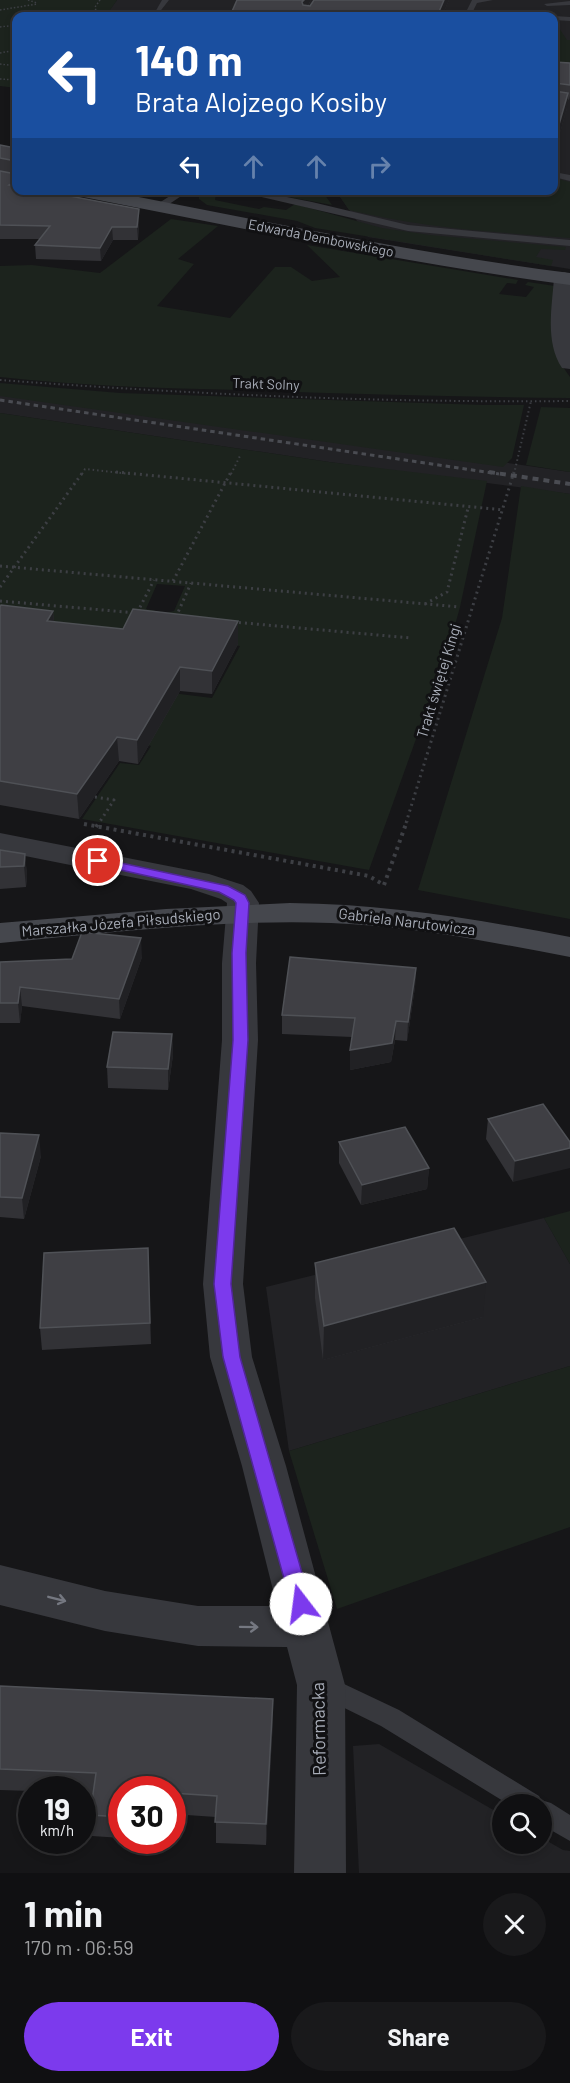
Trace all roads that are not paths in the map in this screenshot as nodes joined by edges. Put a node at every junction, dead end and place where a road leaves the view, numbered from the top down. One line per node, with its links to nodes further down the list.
1 (166, 0): 5 (lane)
2 (490, 0): 6 (lane)
3 (570, 3): 4 (lane)
4 (547, 5)
5 (157, 12)
6 (470, 12)
7 (98, 195): 10 (street, Edwarda Dembowskiego)
8 (178, 195): 10 (lane)
9 (261, 195): 11 (lane)
10 (159, 207): 12 (street, Edwarda Dembowskiego)
11 (570, 243)
12 (566, 280): 13 (street)
13 (570, 363)
14 (0, 842): 15 (street)
15 (242, 914): 16 (street, Marszałka Józefa Piłsudskiego); 17 (street, Gabriela Narutowicza); 19 (street, Reformacka)
16 (0, 933)
17 (570, 947)
18 (0, 1585): 19 (street, one-way to 19)
19 (307, 1627): 20 (street, Reformacka)
20 (321, 1685): 21 (lane); 24 (street, Reformacka)
21 (514, 1794)
22 (552, 1817): 23 (lane)
23 (570, 1829)
24 (320, 1873)

